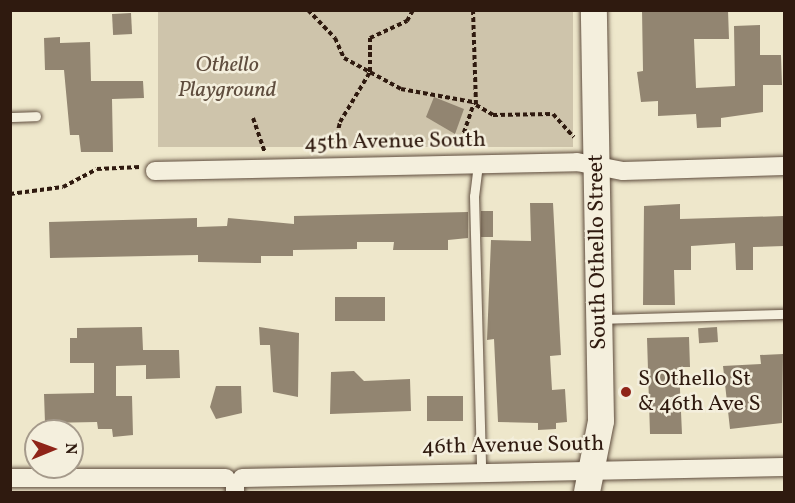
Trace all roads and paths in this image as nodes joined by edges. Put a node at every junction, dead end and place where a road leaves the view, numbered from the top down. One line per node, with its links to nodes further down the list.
1 (308, 10): 5 (path)
2 (412, 10): 5 (path)
3 (473, 10): 6 (path)
4 (594, 10): 13 (street, South Othello Street)
5 (370, 72): 6 (path); 15 (path)
6 (474, 102): 10 (path); 12 (path)
7 (36, 116): 8 (lane)
8 (10, 117)
9 (253, 118): 16 (path)
10 (569, 131)
11 (478, 164): 12 (street, 45th Avenue South); 13 (street, 45th Avenue South); 22 (lane)
12 (460, 165): 15 (street, 45th Avenue South)
13 (596, 166): 14 (street, 45th Avenue South); 20 (street, South Othello Street)
14 (784, 166)
15 (333, 167): 16 (street, 45th Avenue South)
16 (267, 169): 17 (street, 45th Avenue South)
17 (155, 171): 18 (path)
18 (10, 194)
19 (784, 314): 20 (lane)
20 (599, 319): 24 (street, South Othello Street)
21 (784, 467): 24 (street, 46th Avenue South)
22 (481, 469): 24 (street, 46th Avenue South); 25 (street, 46th Avenue South)
23 (10, 478): 25 (street, 46th Avenue South)
24 (590, 480)
25 (234, 483)

